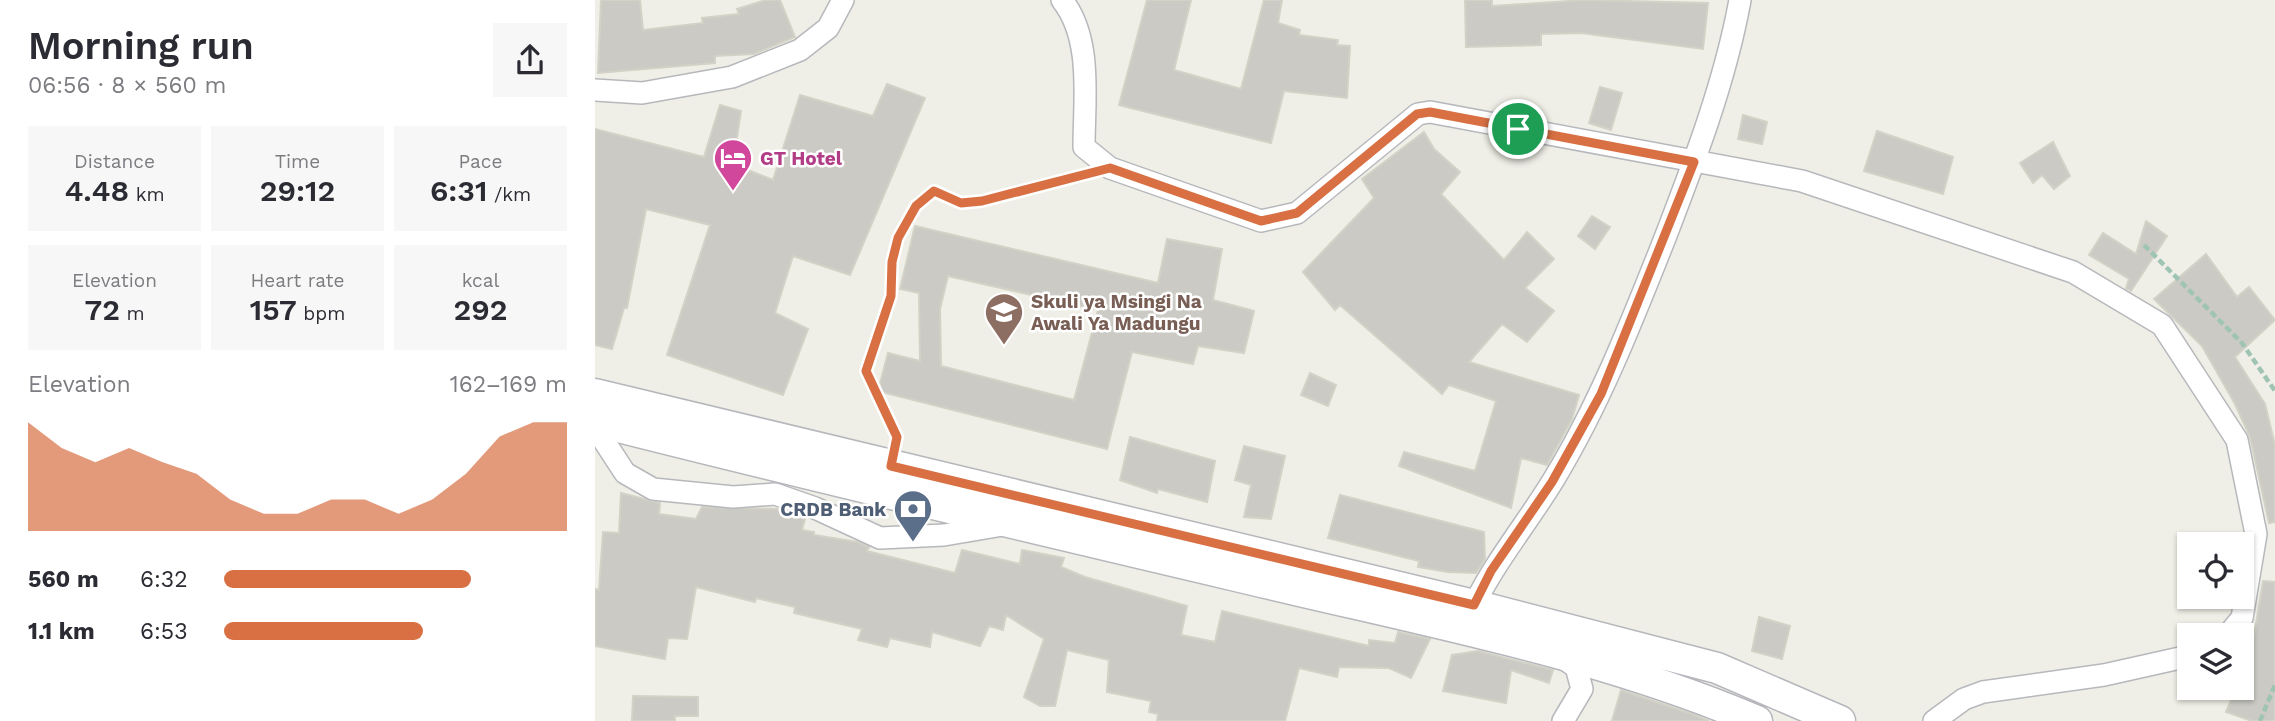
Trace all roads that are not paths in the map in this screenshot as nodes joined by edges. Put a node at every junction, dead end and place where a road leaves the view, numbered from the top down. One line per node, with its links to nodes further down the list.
1 (843, 0): 4 (street)
2 (1062, 0): 5 (street)
3 (1740, 0): 5 (street)
4 (595, 90)
5 (1694, 162): 10 (street); 11 (street)
6 (595, 394): 10 (main road)
7 (595, 421): 9 (main road)
8 (595, 427): 9 (street)
9 (1012, 523): 12 (main road)
10 (1474, 605): 16 (main road)
11 (2238, 623)
12 (1552, 651): 14 (street); 15 (main road)
13 (2177, 659): 17 (street)
14 (1563, 721)
15 (1757, 721)
16 (1840, 721)
17 (1934, 721)

